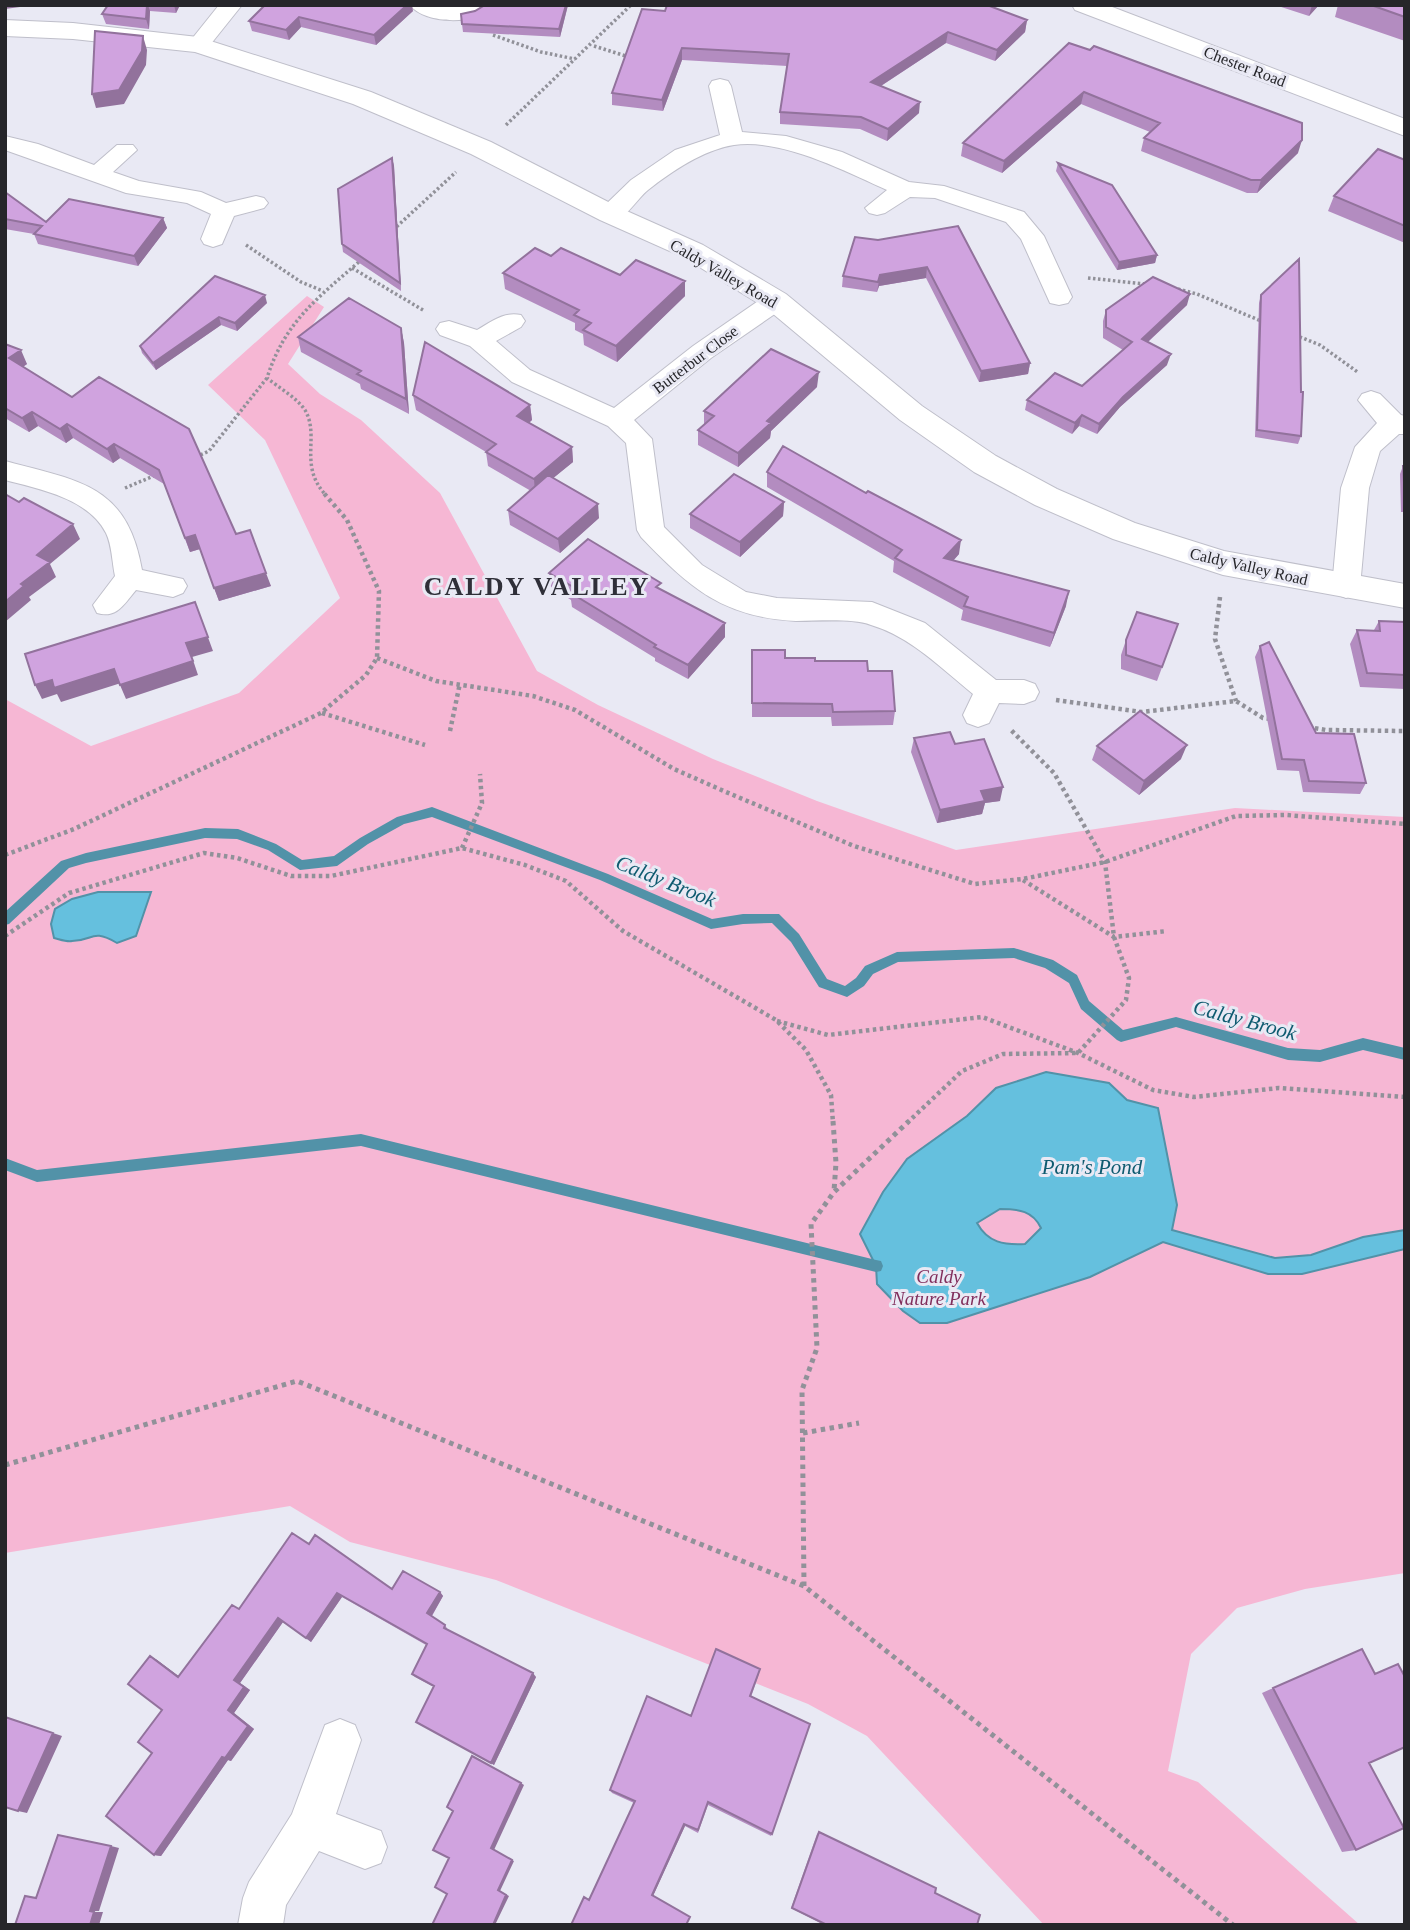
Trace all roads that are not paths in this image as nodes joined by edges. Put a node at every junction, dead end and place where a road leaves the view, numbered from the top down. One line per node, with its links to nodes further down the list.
1 (231, 5): 6 (street)
2 (421, 5): 4 (street)
3 (1084, 5): 8 (street, Chester Road)
4 (475, 20)
5 (5, 28): 6 (street, Caldy Valley Road)
6 (198, 46): 16 (street, Caldy Valley Road)
7 (720, 86): 9 (street)
8 (1405, 128)
9 (732, 138): 13 (street); 16 (street)
10 (5, 143): 12 (street)
11 (125, 150): 12 (street)
12 (96, 175): 14 (street)
13 (905, 189): 15 (street); 17 (street)
14 (256, 203)
15 (877, 208)
16 (610, 214): 18 (street, Caldy Valley Road)
17 (1059, 297)
18 (776, 301): 23 (street, Butterbur Close); 28 (street, Caldy Valley Road)
19 (512, 321): 21 (street)
20 (449, 330): 21 (street)
21 (479, 340): 23 (street)
22 (1371, 400): 24 (street)
23 (617, 420): 31 (street)
24 (1399, 425): 28 (street)
25 (5, 470): 26 (street)
26 (130, 578): 27 (street); 30 (street)
27 (173, 586)
28 (1346, 587): 29 (street, Caldy Valley Road)
29 (1405, 596)
30 (107, 605)
31 (1024, 692)
32 (340, 1740): 33 (street)
33 (310, 1826): 34 (street); 35 (street)
34 (365, 1847)
35 (260, 1925)

